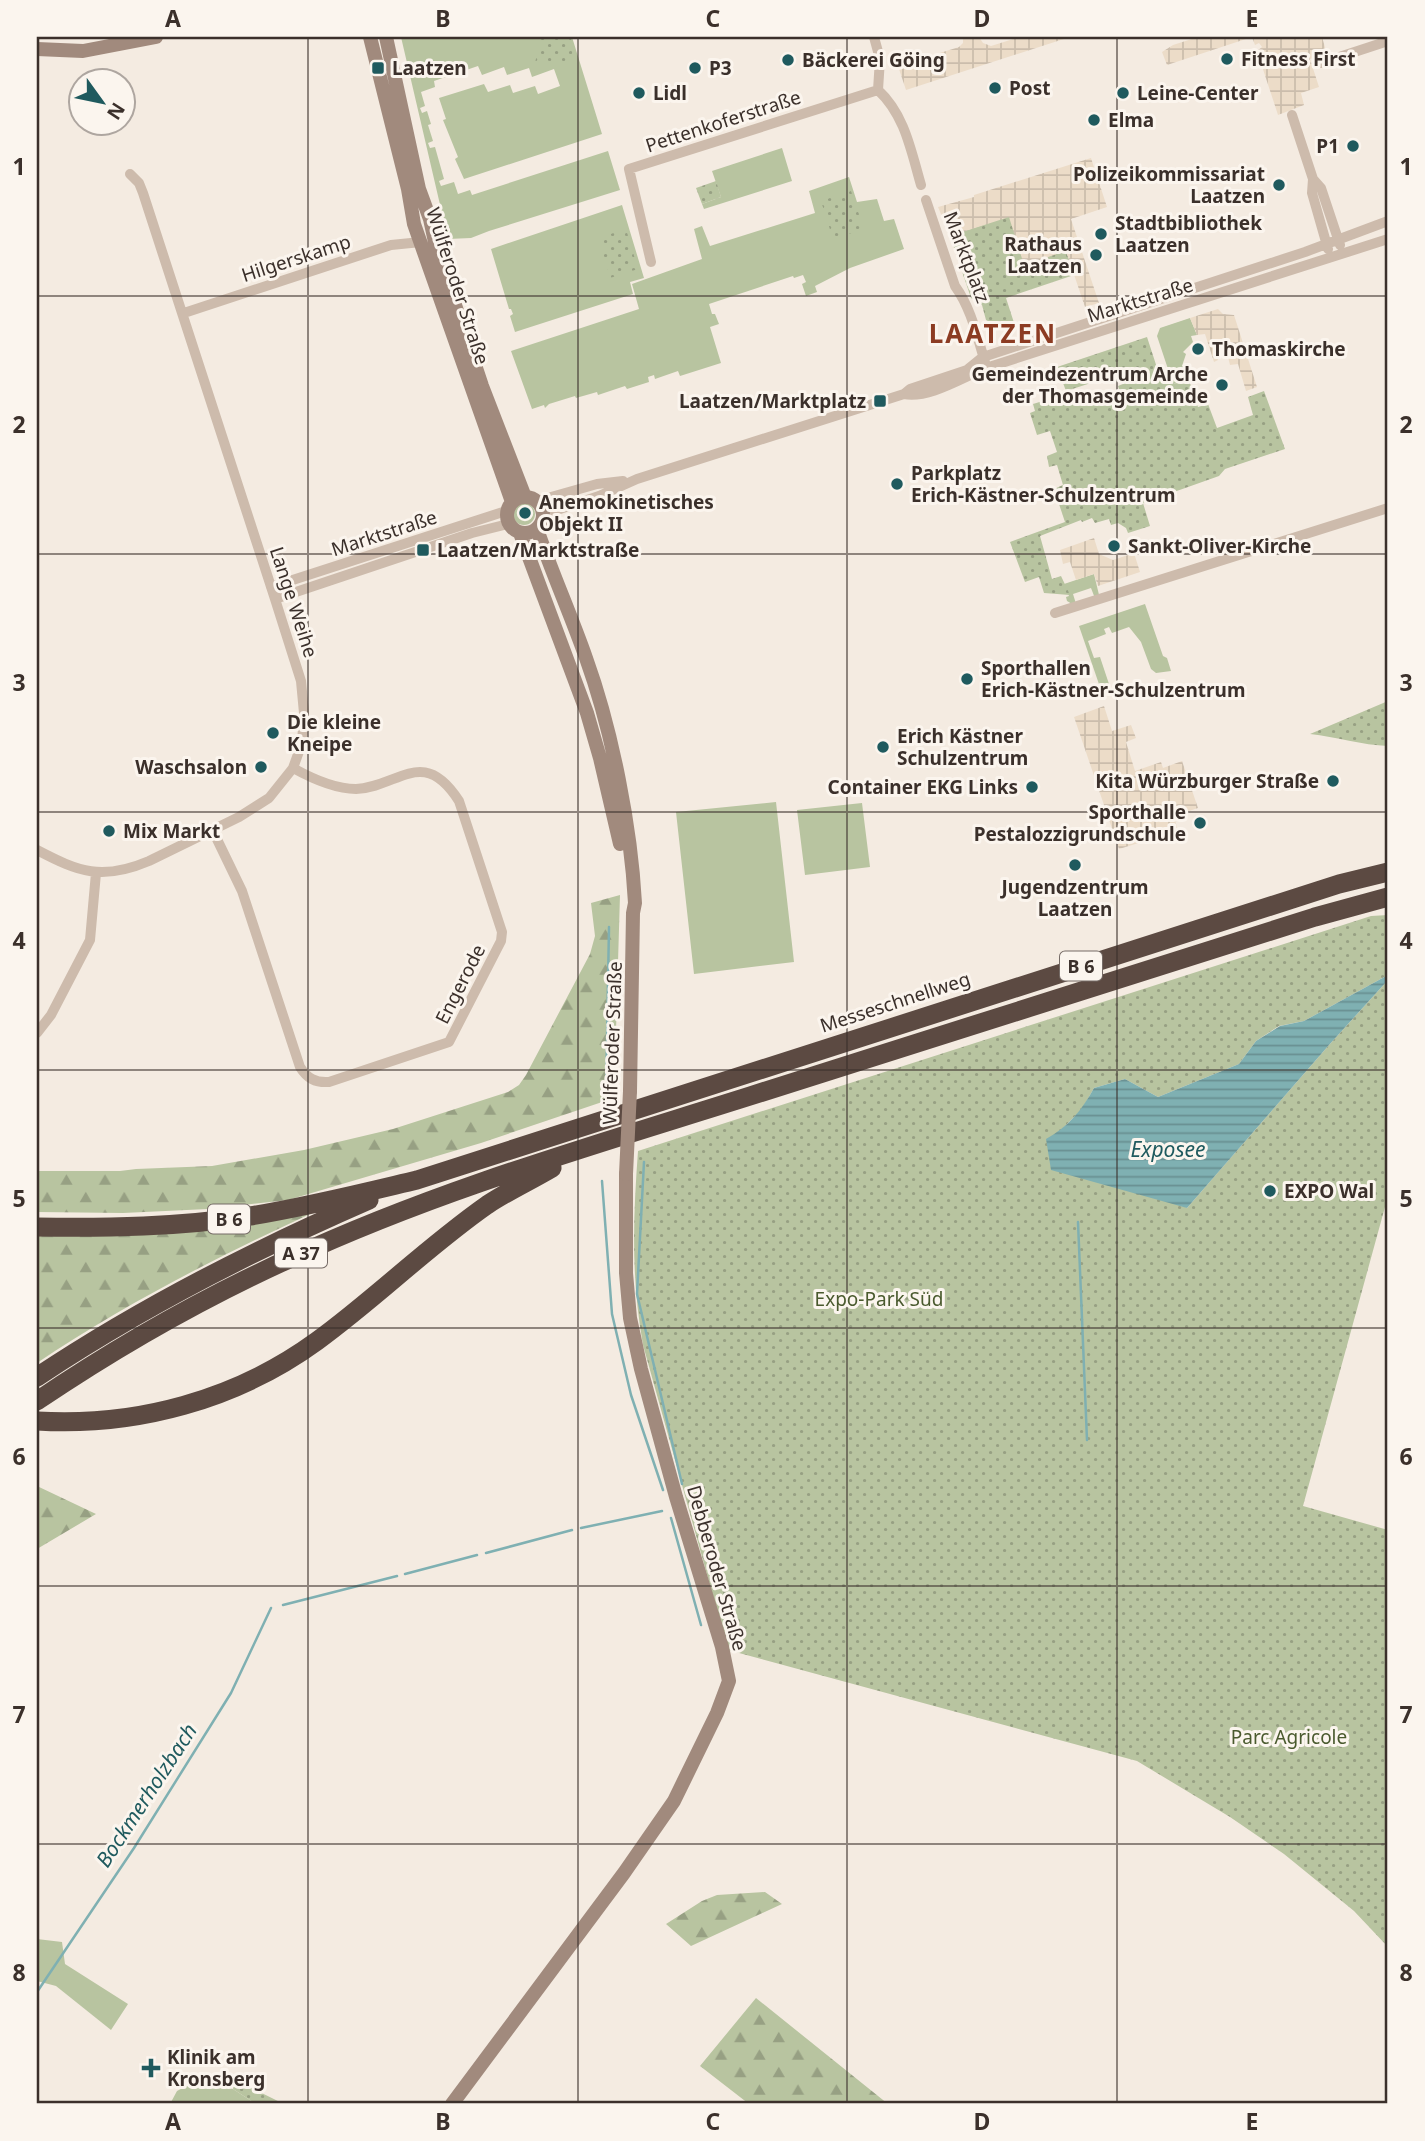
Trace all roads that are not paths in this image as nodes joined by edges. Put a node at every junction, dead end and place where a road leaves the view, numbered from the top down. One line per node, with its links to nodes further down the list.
1 (156, 37): 6 (street)
2 (370, 37): 17 (street, Wülferoder Straße)
3 (386, 37): 25 (street, Wülferoder Straße)
4 (874, 37): 8 (street)
5 (1388, 41): 7 (street)
6 (37, 48)
7 (1321, 63)
8 (878, 90): 12 (street); 20 (street, Pettenkoferstraße)
9 (1292, 115): 11 (street)
10 (130, 174): 21 (street, Lange Weihe)
11 (1313, 179): 15 (street); 18 (street)
12 (921, 185)
13 (926, 200): 22 (street, Marktplatz)
14 (1388, 221): 15 (street, Marktstraße)
15 (1338, 238): 18 (street, Marktstraße); 19 (street)
16 (1388, 239): 19 (street, Marktstraße)
17 (421, 242): 21 (street, Hilgerskamp); 25 (street, Wülferoder Straße)
18 (1326, 243): 19 (street); 22 (street, Marktstraße)
19 (1337, 256): 22 (street, Marktstraße)
20 (651, 262)
21 (184, 313): 27 (street, Lange Weihe)
22 (985, 362): 23 (street, Marktstraße)
23 (637, 479): 25 (street, Marktstraße); 26 (street, Marktstraße)
24 (1388, 508): 29 (street)
25 (518, 511): 26 (street, Wülferoder Straße); 26 (street); 27 (street, Marktstraße); 28 (street, Marktstraße); 31 (street, Wülferoder Straße)
26 (540, 524): 31 (street, Wülferoder Straße)
27 (271, 587): 28 (street, Lange Weihe)
28 (275, 599): 30 (street, Lange Weihe)
29 (1055, 613)
30 (293, 768): 32 (street, Lange Weihe); 32 (street, Engerode)
31 (610, 771): 41 (street, Wülferoder Straße, bridge)
32 (213, 831): 35 (street, Lange Weihe)
33 (37, 850): 35 (street, Lange Weihe)
34 (1388, 872): 42 (highway, Messeschnellweg / B 6)
35 (96, 873): 39 (street)
36 (1388, 897): 38 (highway, B 6)
37 (1388, 912): 38 (highway)
38 (1315, 917): 40 (highway, B 6)
39 (37, 1033)
40 (586, 1148): 45 (highway, A 37); 46 (highway, B 6)
41 (626, 1174): 47 (street, Debberoder Straße)
42 (417, 1180): 43 (highway, B 6); 44 (highway, A 37)
43 (37, 1227)
44 (37, 1377)
45 (37, 1401)
46 (38, 1421)
47 (452, 2104)

